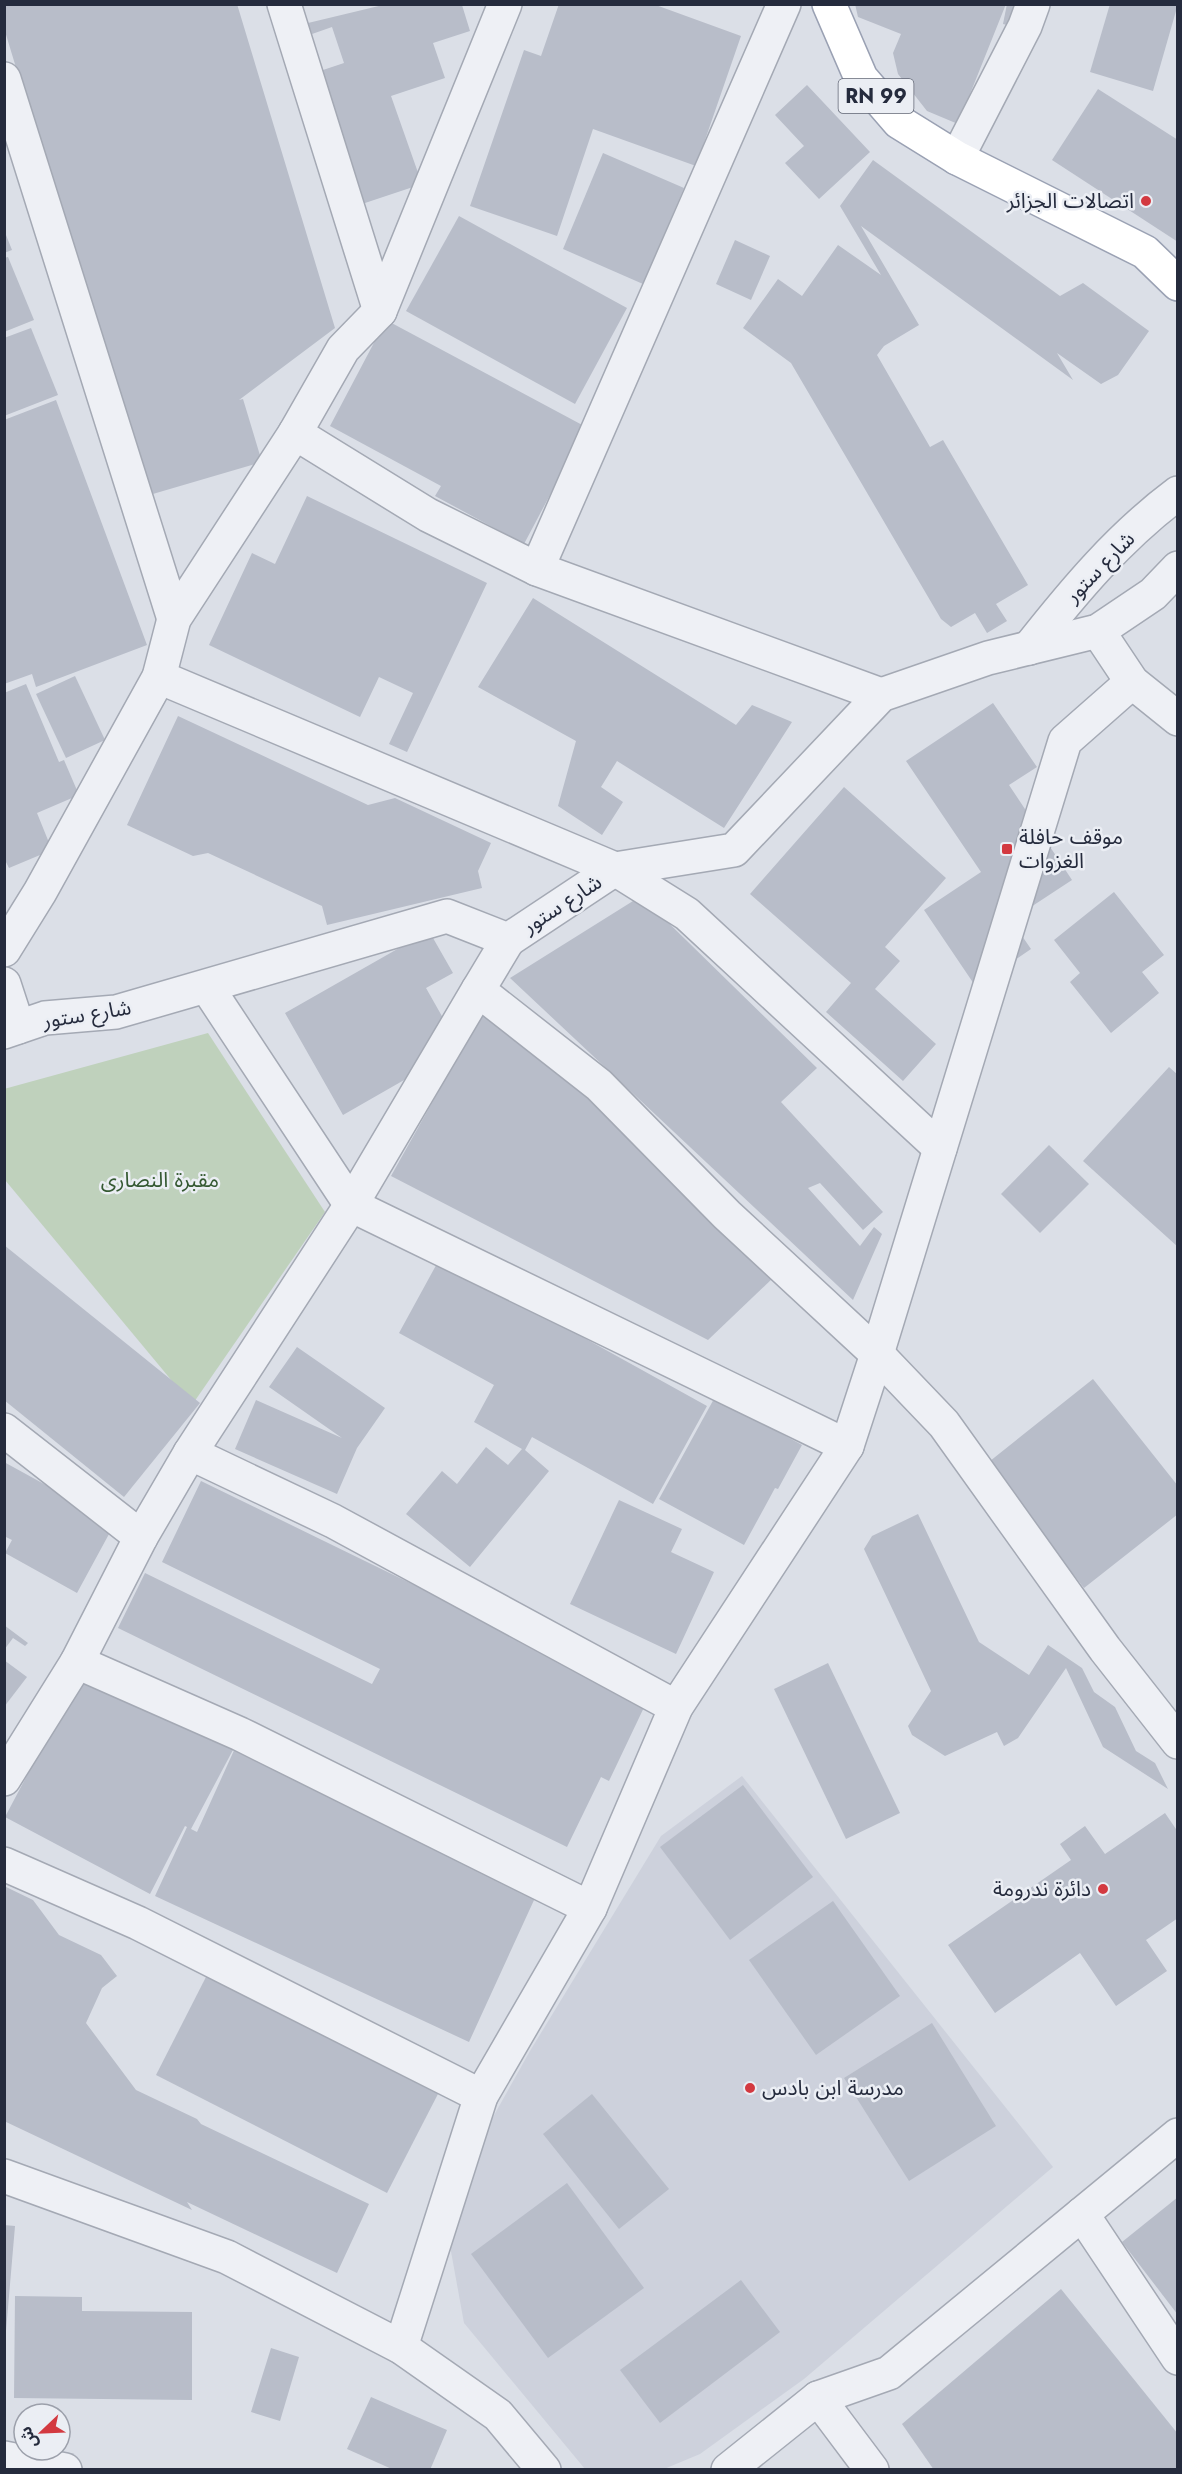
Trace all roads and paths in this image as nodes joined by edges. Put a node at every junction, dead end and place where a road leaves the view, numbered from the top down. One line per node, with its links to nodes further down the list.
1 (284, 4): 9 (street)
2 (505, 4): 9 (street)
3 (784, 4): 13 (street)
4 (830, 4): 7 (main road, RN 99)
5 (1033, 4): 7 (street)
6 (4, 78): 14 (street)
7 (957, 158): 8 (main road, RN 99)
8 (1178, 284)
9 (380, 311): 10 (street)
10 (296, 433): 13 (street); 14 (street)
11 (1178, 493): 16 (street, شارع ستور)
12 (1178, 568): 15 (street, شارع ستور)
13 (537, 569): 19 (street)
14 (174, 619): 17 (street)
15 (1098, 631): 16 (street, شارع ستور); 18 (street)
16 (1029, 648): 19 (street, شارع ستور)
17 (159, 677): 21 (street); 23 (street)
18 (1132, 682): 20 (street); 28 (street)
19 (881, 694): 21 (street, شارع ستور)
20 (1178, 719)
21 (615, 869): 22 (street, شارع ستور); 28 (street)
22 (508, 940): 25 (street, شارع ستور); 26 (street)
23 (4, 950)
24 (4, 984): 27 (street)
25 (207, 987): 27 (street, شارع ستور); 29 (street)
26 (478, 990): 29 (street); 30 (street)
27 (11, 1029)
28 (940, 1148): 30 (street)
29 (351, 1205): 32 (street); 33 (street)
30 (877, 1354): 32 (street); 37 (street)
31 (4, 1431): 34 (street)
32 (847, 1446): 36 (street)
33 (190, 1453): 34 (street); 36 (street)
34 (141, 1537): 35 (street)
35 (77, 1662): 38 (street); 40 (street)
36 (676, 1707): 40 (street)
37 (1178, 1742)
38 (4, 1779)
39 (4, 1864): 41 (street)
40 (590, 1908): 41 (street)
41 (481, 2096): 45 (street)
42 (1178, 2135): 44 (street)
43 (4, 2176): 45 (street)
44 (1082, 2214): 46 (street); 47 (street)
45 (401, 2347): 50 (street)
46 (1178, 2358)
47 (818, 2398): 51 (street); 52 (street)
48 (4, 2458): 49 (street)
49 (65, 2469)
50 (544, 2469)
51 (728, 2469)
52 (872, 2469)

